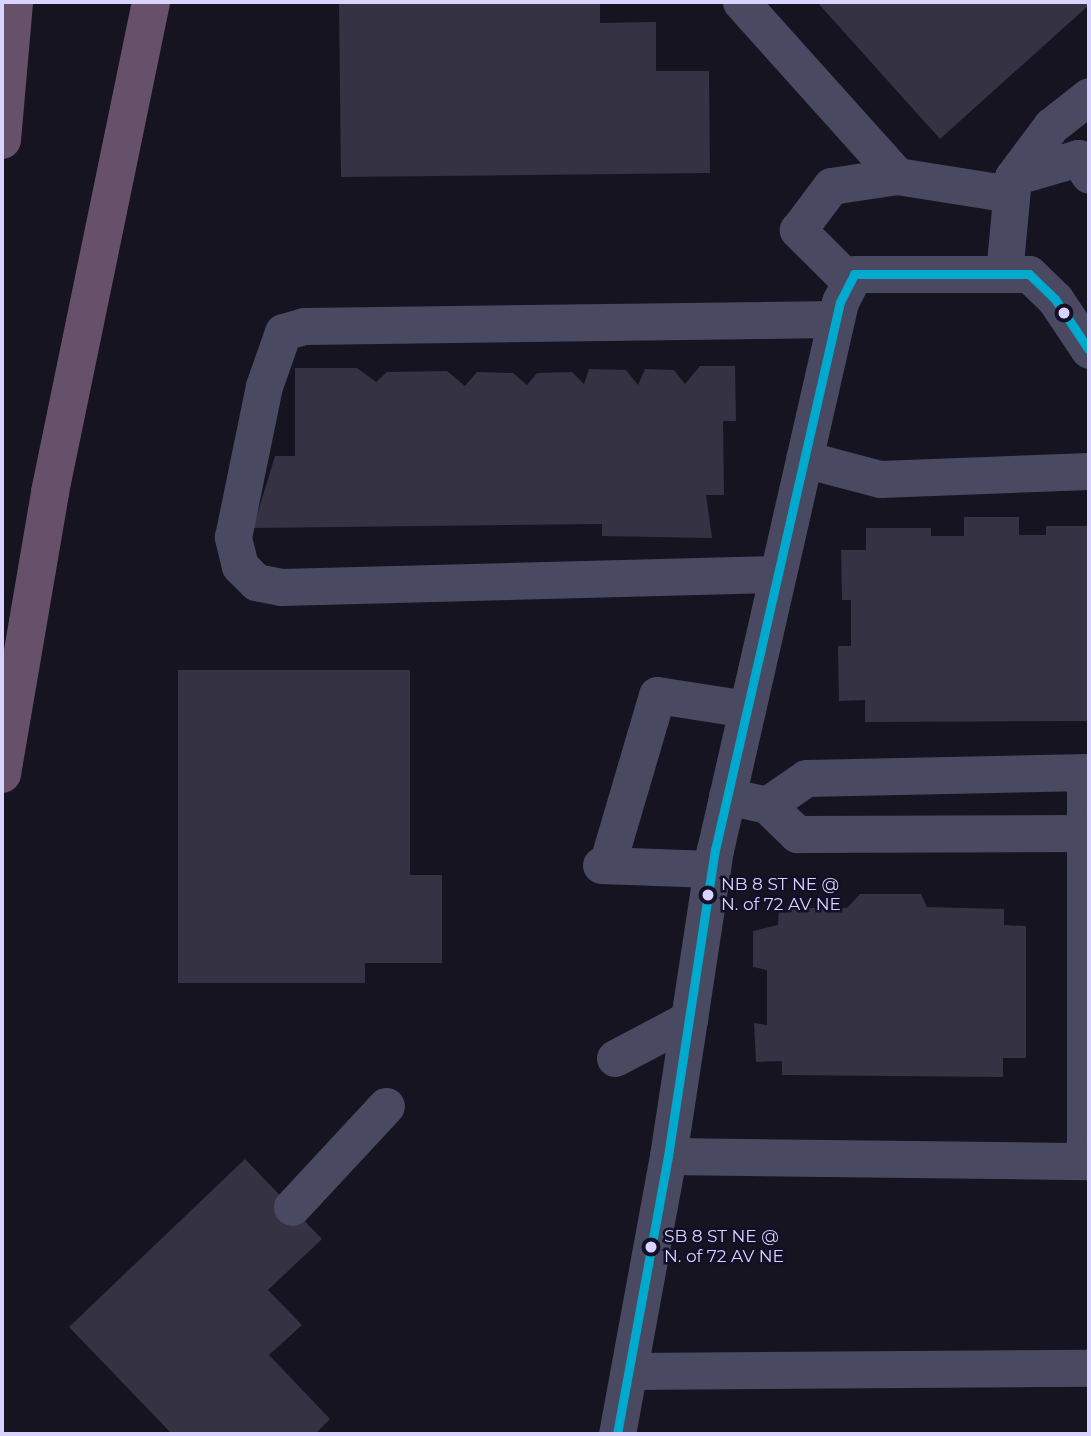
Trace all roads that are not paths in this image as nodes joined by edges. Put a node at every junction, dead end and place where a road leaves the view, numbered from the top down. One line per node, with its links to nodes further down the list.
1 (14, 2): 7 (highway)
2 (151, 2): 5 (highway)
3 (160, 2): 5 (highway)
4 (741, 2): 9 (street)
5 (134, 80): 20 (highway)
6 (1089, 96): 10 (street)
7 (2, 140)
8 (1089, 175): 10 (street)
9 (897, 176): 10 (street); 12 (street)
10 (1012, 186): 11 (street)
11 (1016, 274): 12 (street); 14 (street)
12 (852, 278): 13 (street)
13 (836, 319): 15 (street); 17 (street)
14 (1089, 350)
15 (804, 459): 16 (street); 17 (street)
16 (1089, 471)
17 (777, 574): 18 (street)
18 (747, 709): 21 (street); 24 (street)
19 (1087, 772): 22 (street); 23 (street)
20 (2, 774)
21 (727, 796): 22 (street); 24 (street)
22 (767, 805): 23 (street)
23 (1085, 833): 29 (street)
24 (712, 869): 25 (street)
25 (689, 1019): 26 (street); 28 (street)
26 (615, 1058)
27 (387, 1107): 30 (street)
28 (668, 1156): 29 (street); 32 (street)
29 (1087, 1160)
30 (292, 1207)
31 (1089, 1368): 32 (street)
32 (629, 1371): 33 (street)
33 (617, 1434)

